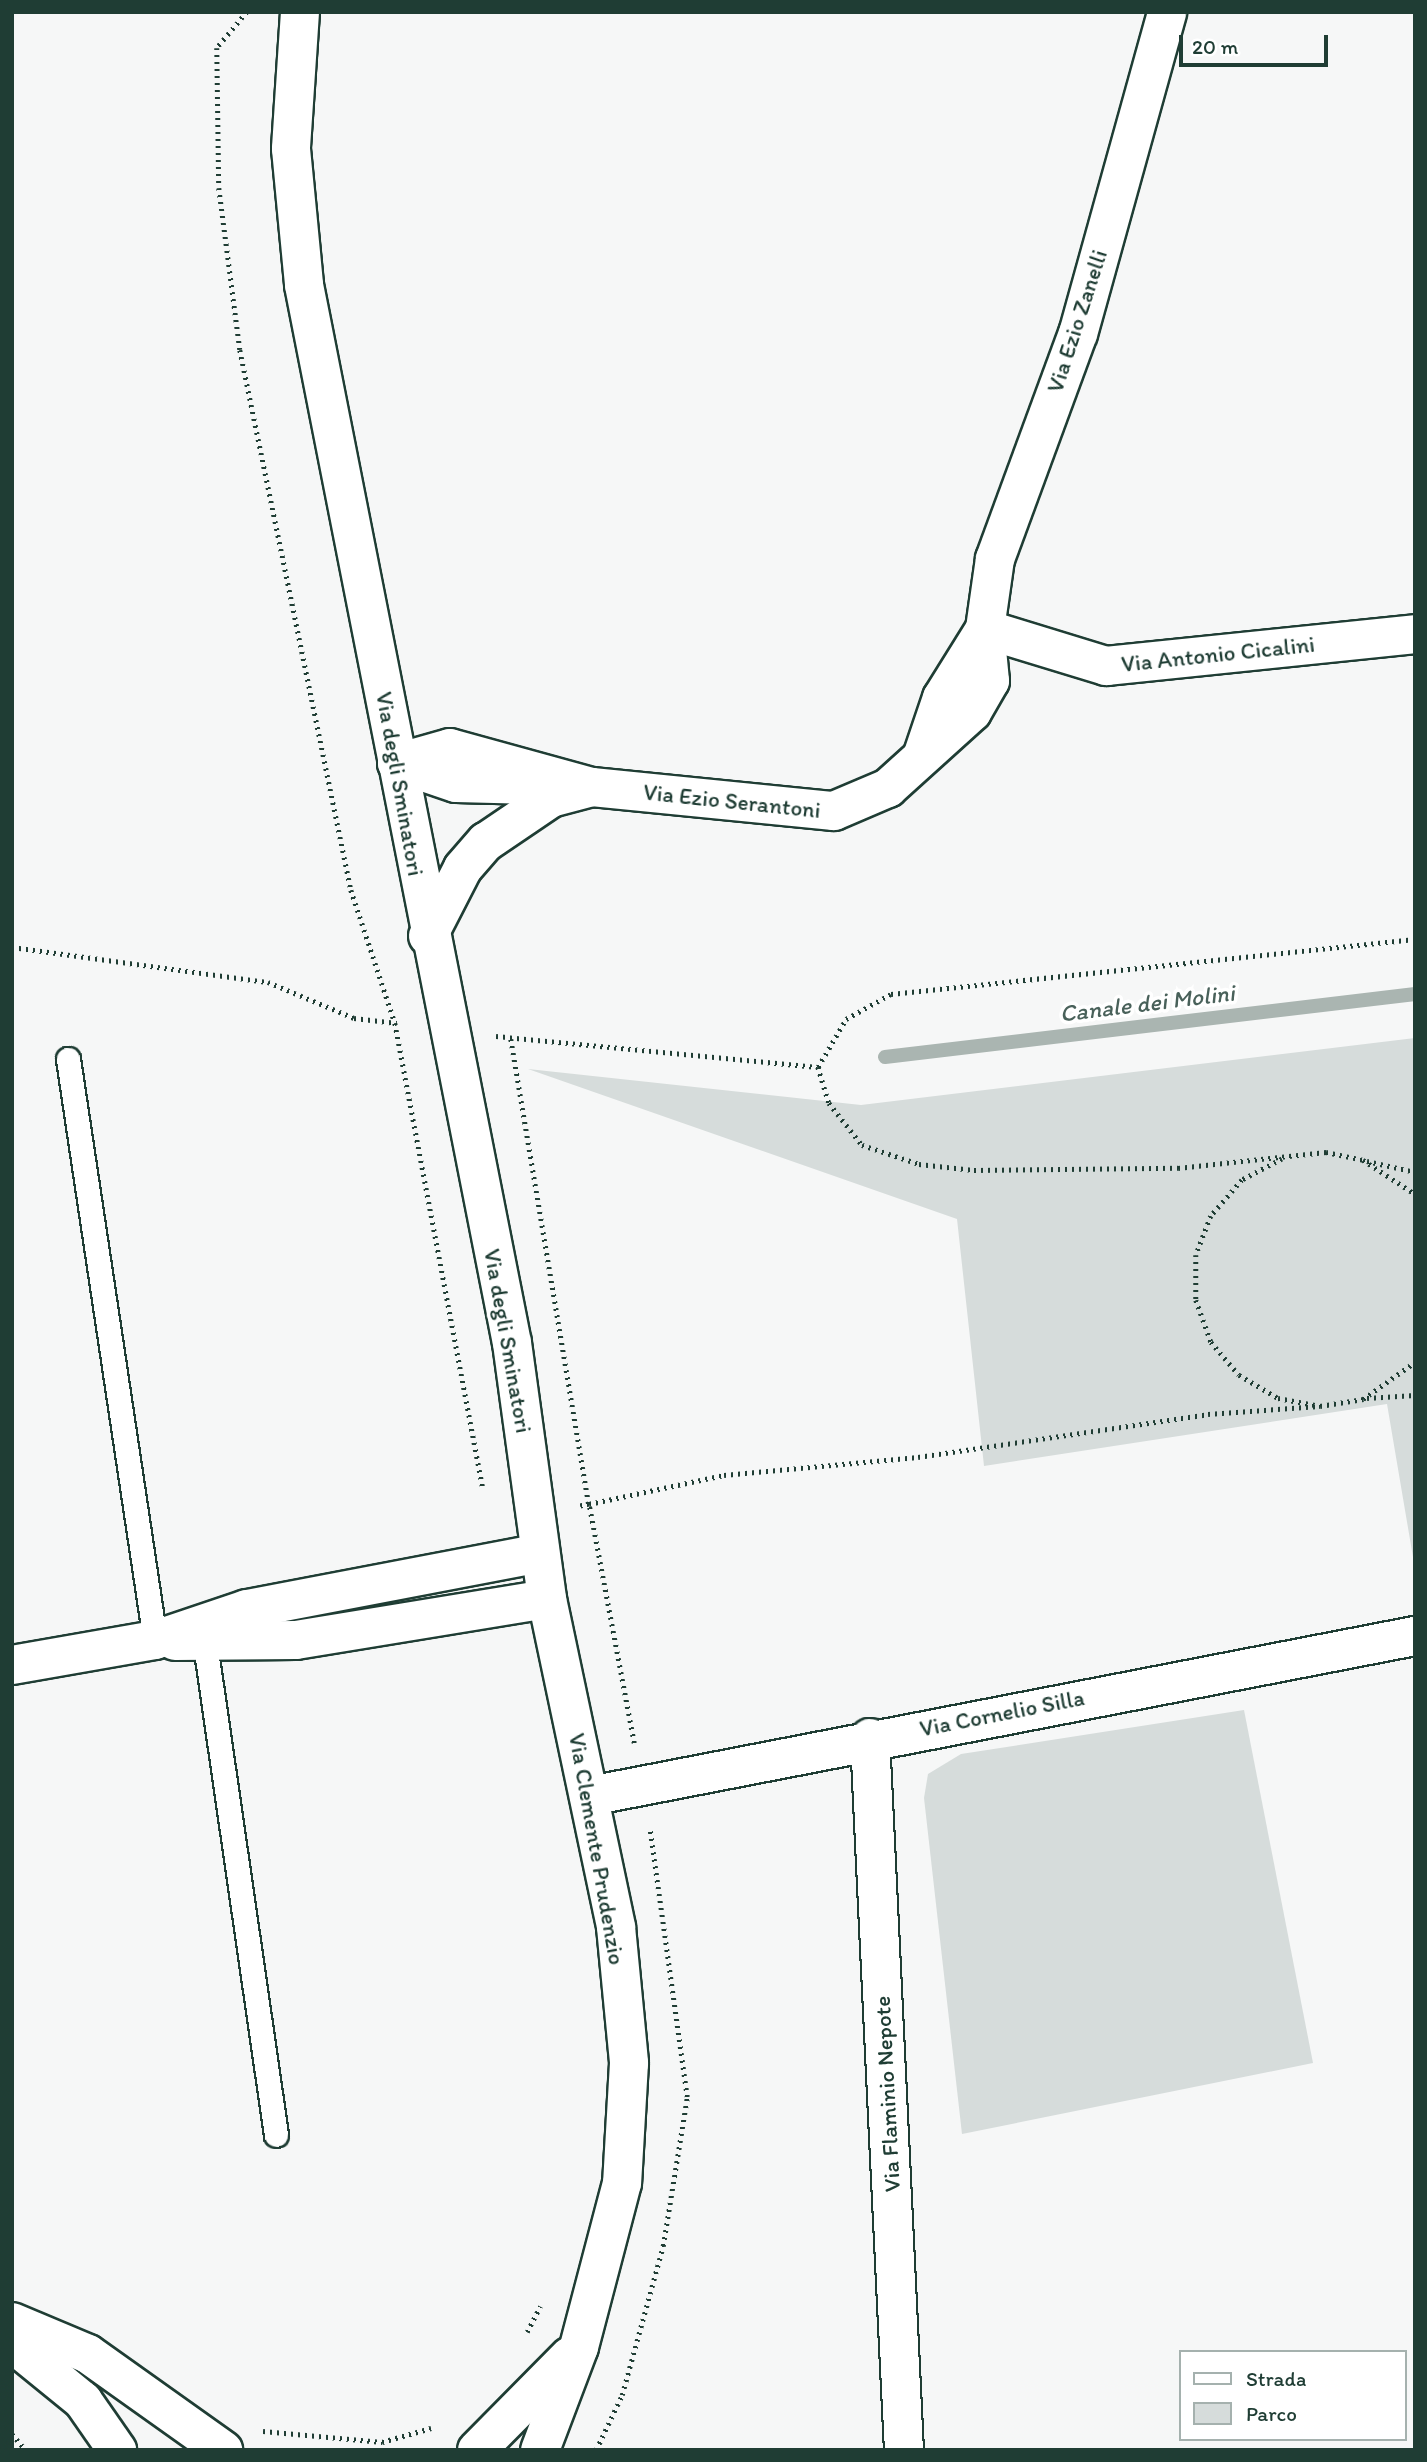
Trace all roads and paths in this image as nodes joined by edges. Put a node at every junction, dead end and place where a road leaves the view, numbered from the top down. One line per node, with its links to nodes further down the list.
1 (247, 12): 11 (path)
2 (300, 12): 6 (street, Via degli Sminatori)
3 (1167, 12): 4 (street, Via Ezio Zanelli)
4 (985, 629): 5 (street, Via Antonio Cicalini); 7 (street, Via Ezio Serantoni)
5 (1415, 634)
6 (397, 763): 7 (street, Via Ezio Serantoni); 8 (street, Via degli Sminatori)
7 (592, 787): 8 (street, Via Ezio Serantoni)
8 (428, 936): 12 (street, Via degli Sminatori)
9 (1415, 939): 15 (path)
10 (12, 947): 11 (path)
11 (395, 1023): 12 (path); 25 (path)
12 (446, 1028): 13 (path); 24 (street, Via degli Sminatori)
13 (511, 1039): 15 (path); 23 (path)
14 (68, 1059): 30 (lane)
15 (818, 1067): 16 (path)
16 (1285, 1157): 17 (path); 22 (path)
17 (1363, 1160): 18 (path); 19 (path)
18 (1415, 1172)
19 (1415, 1194)
20 (1415, 1362): 22 (path)
21 (1415, 1395): 22 (path)
22 (1363, 1399)
23 (589, 1504)
24 (540, 1553): 25 (street); 26 (street, Via degli Sminatori)
25 (498, 1562): 27 (street)
26 (547, 1599): 31 (street); 34 (street, Via Clemente Prudenzio)
27 (289, 1601): 28 (street); 31 (street)
28 (204, 1633): 30 (street); 31 (street); 37 (lane)
29 (1415, 1636): 35 (street, Via Cornelio Silla)
30 (155, 1640): 32 (street)
31 (296, 1640)
32 (12, 1665)
33 (628, 1708): 34 (path)
34 (573, 1720): 36 (street, Via Clemente Prudenzio)
35 (870, 1738): 36 (street, Via Cornelio Silla); 53 (street, Via Flaminio Nepote)
36 (590, 1796): 42 (street, Via Clemente Prudenzio)
37 (276, 2135)
38 (543, 2300): 40 (path)
39 (12, 2322): 50 (street)
40 (525, 2336)
41 (12, 2343): 49 (street)
42 (579, 2347): 51 (street); 52 (street, Via Clemente Prudenzio)
43 (440, 2421): 44 (path)
44 (431, 2428): 45 (path); 47 (path)
45 (260, 2430)
46 (12, 2434): 48 (path)
47 (440, 2435)
48 (26, 2450)
49 (117, 2450)
50 (223, 2450)
51 (477, 2450)
52 (540, 2450)
53 (904, 2450)

